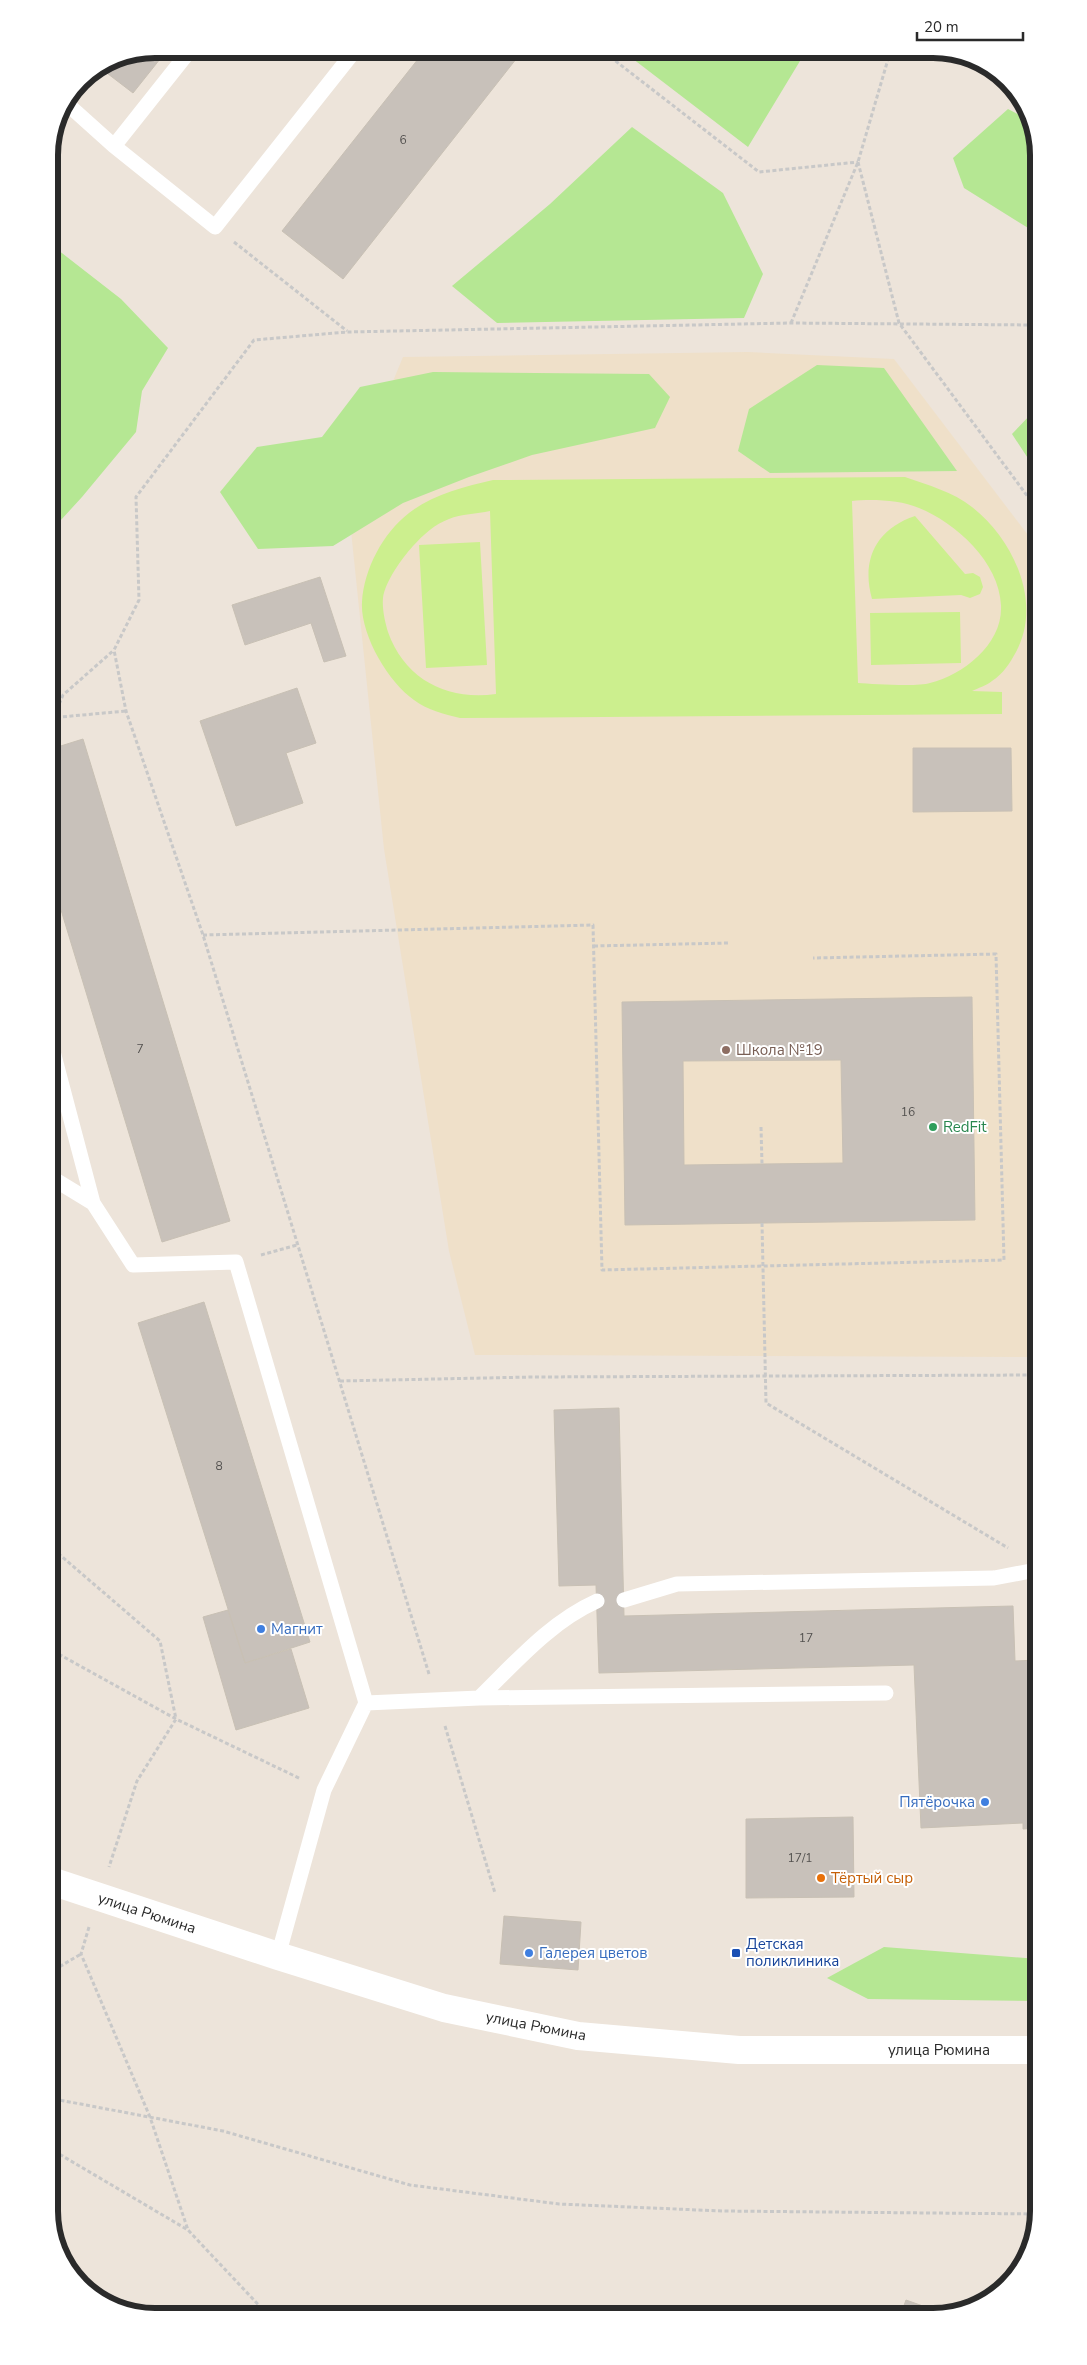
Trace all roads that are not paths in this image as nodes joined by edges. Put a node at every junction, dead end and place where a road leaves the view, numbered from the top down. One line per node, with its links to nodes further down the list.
1 (184, 58): 4 (lane)
2 (349, 58): 4 (lane)
3 (71, 107): 4 (lane)
4 (114, 146)
5 (58, 1071): 7 (lane)
6 (58, 1182): 7 (lane)
7 (93, 1204): 13 (lane)
8 (1030, 1571): 10 (lane)
9 (597, 1600): 12 (lane)
10 (624, 1600)
11 (886, 1693): 12 (lane)
12 (479, 1698): 13 (lane)
13 (366, 1703): 15 (lane)
14 (58, 1883): 15 (main road, улица Рюмина)
15 (278, 1956): 16 (main road, улица Рюмина)
16 (1030, 2050)

